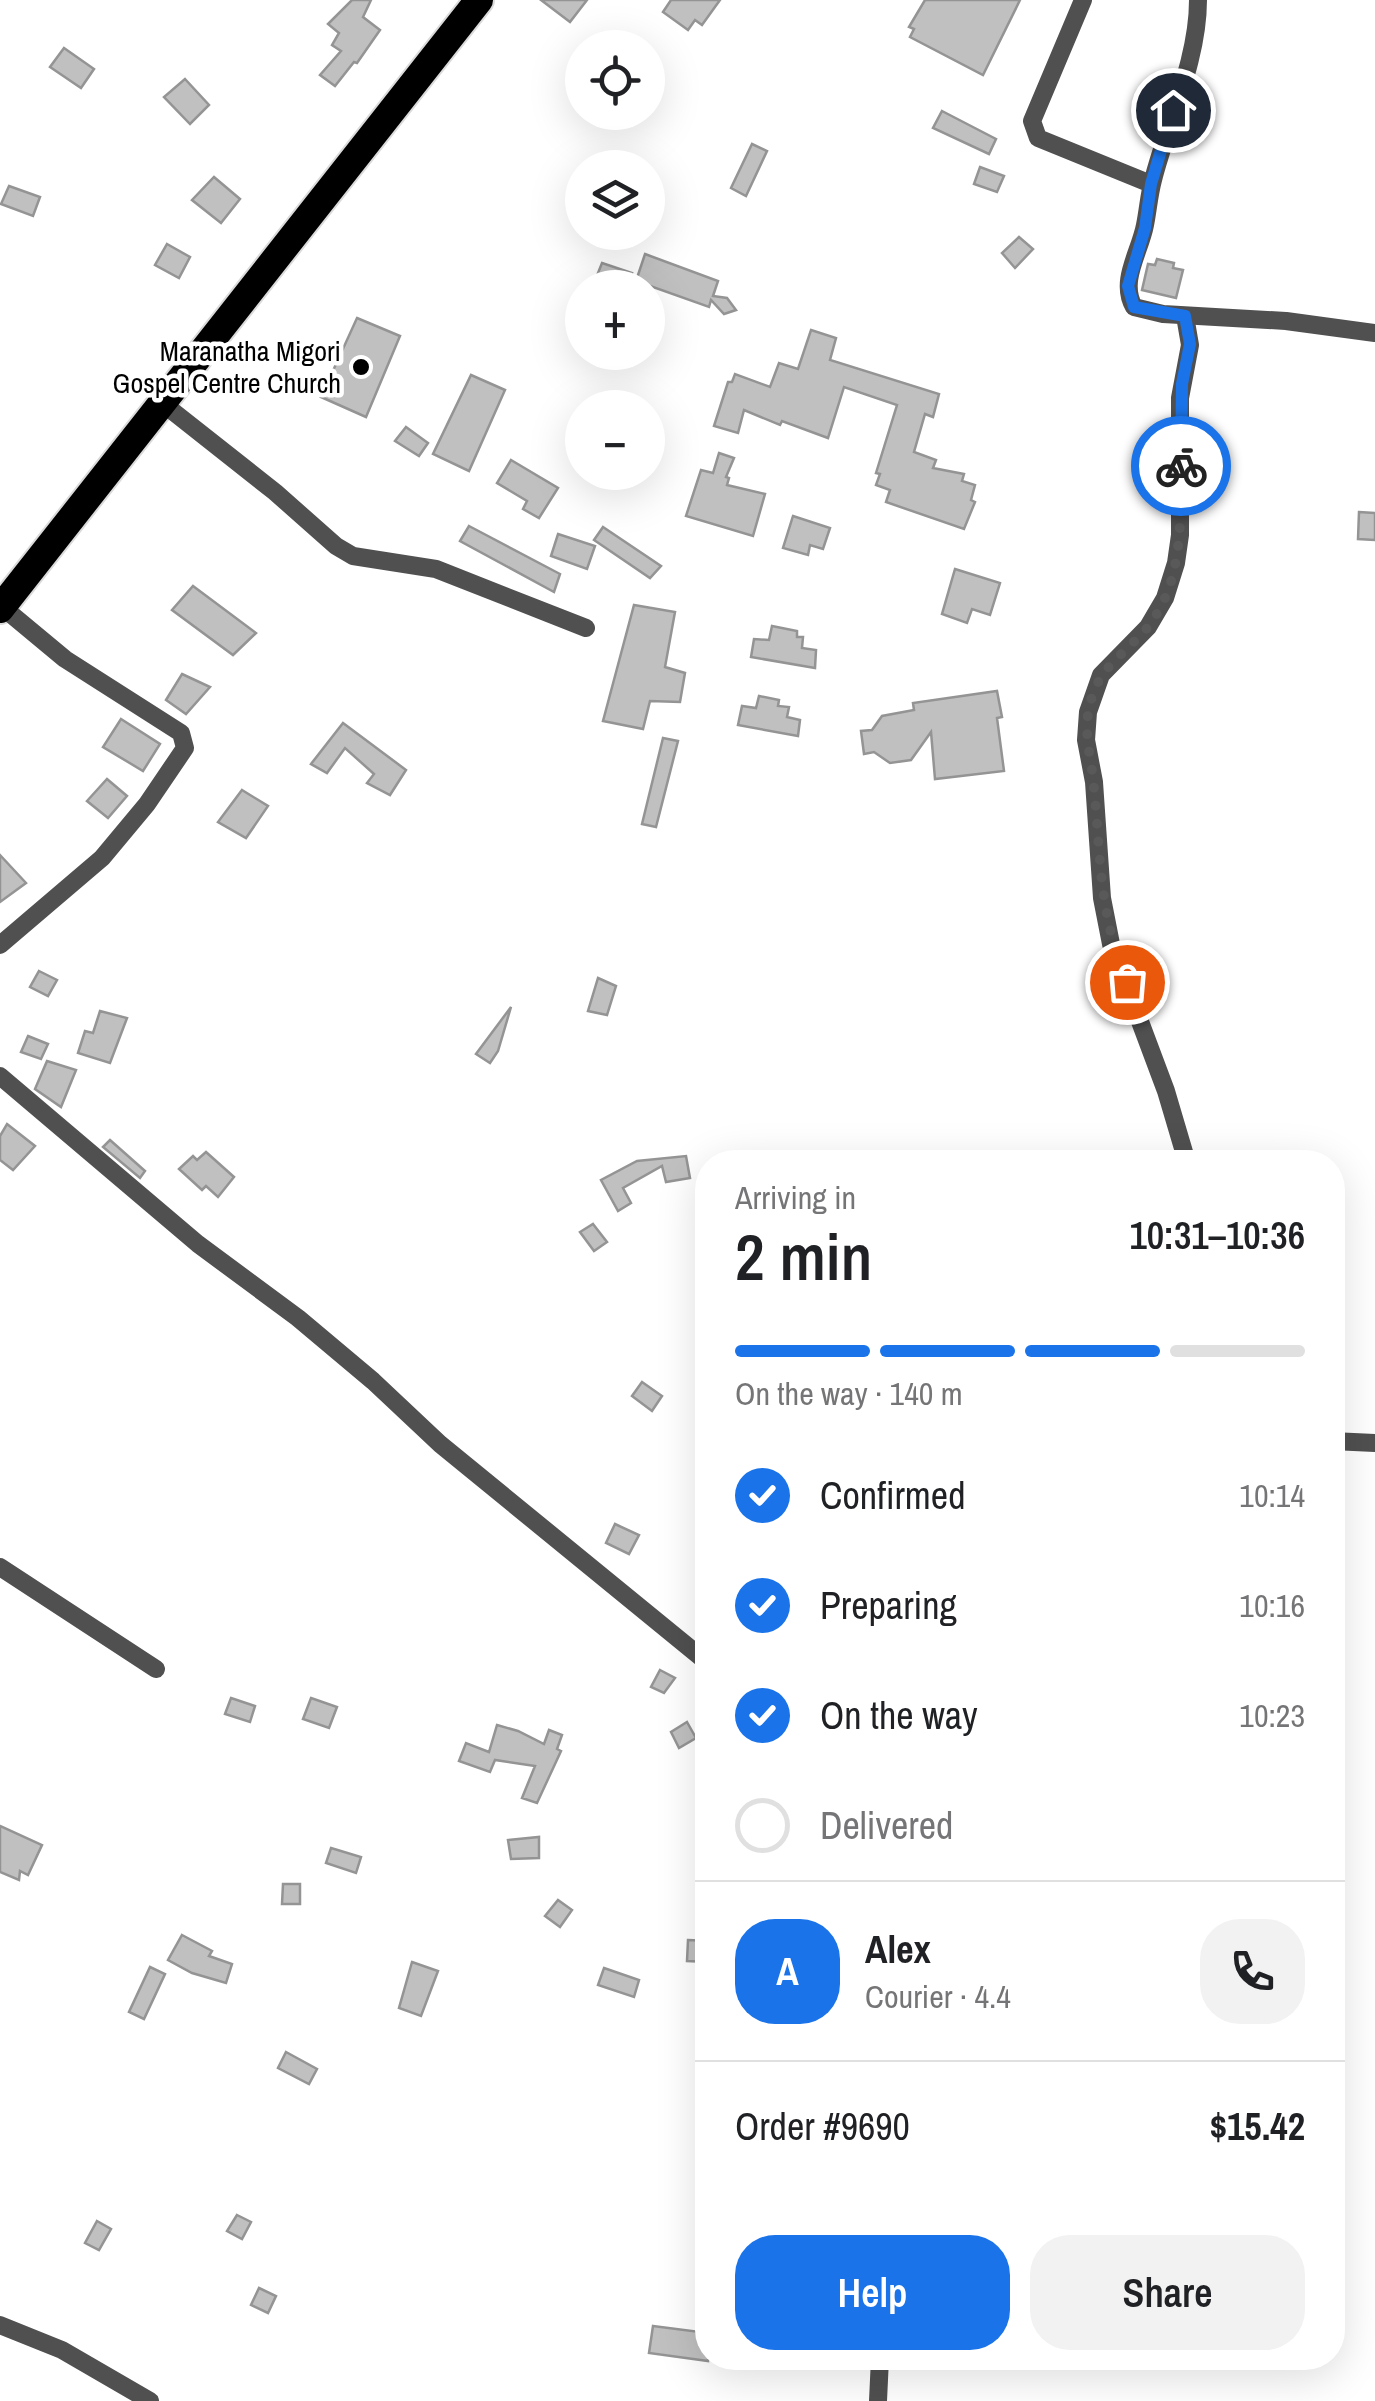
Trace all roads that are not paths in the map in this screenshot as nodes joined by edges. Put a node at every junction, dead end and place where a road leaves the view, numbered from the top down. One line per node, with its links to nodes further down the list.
1 (479, 0): 7 (highway)
2 (1083, 0): 4 (street)
3 (1198, 0): 4 (street)
4 (1151, 184): 5 (street)
5 (1185, 316): 6 (street); 12 (street)
6 (1375, 333)
7 (161, 402): 8 (highway); 9 (street)
8 (1, 607): 10 (street)
9 (586, 628)
10 (0, 944)
11 (0, 1076): 16 (street)
12 (1183, 1150)
13 (1345, 1442): 14 (street)
14 (1375, 1443)
15 (0, 1567): 17 (street)
16 (695, 1652)
17 (156, 1670)
18 (0, 2324): 20 (street)
19 (879, 2370): 21 (street)
20 (150, 2401)
21 (878, 2401)

